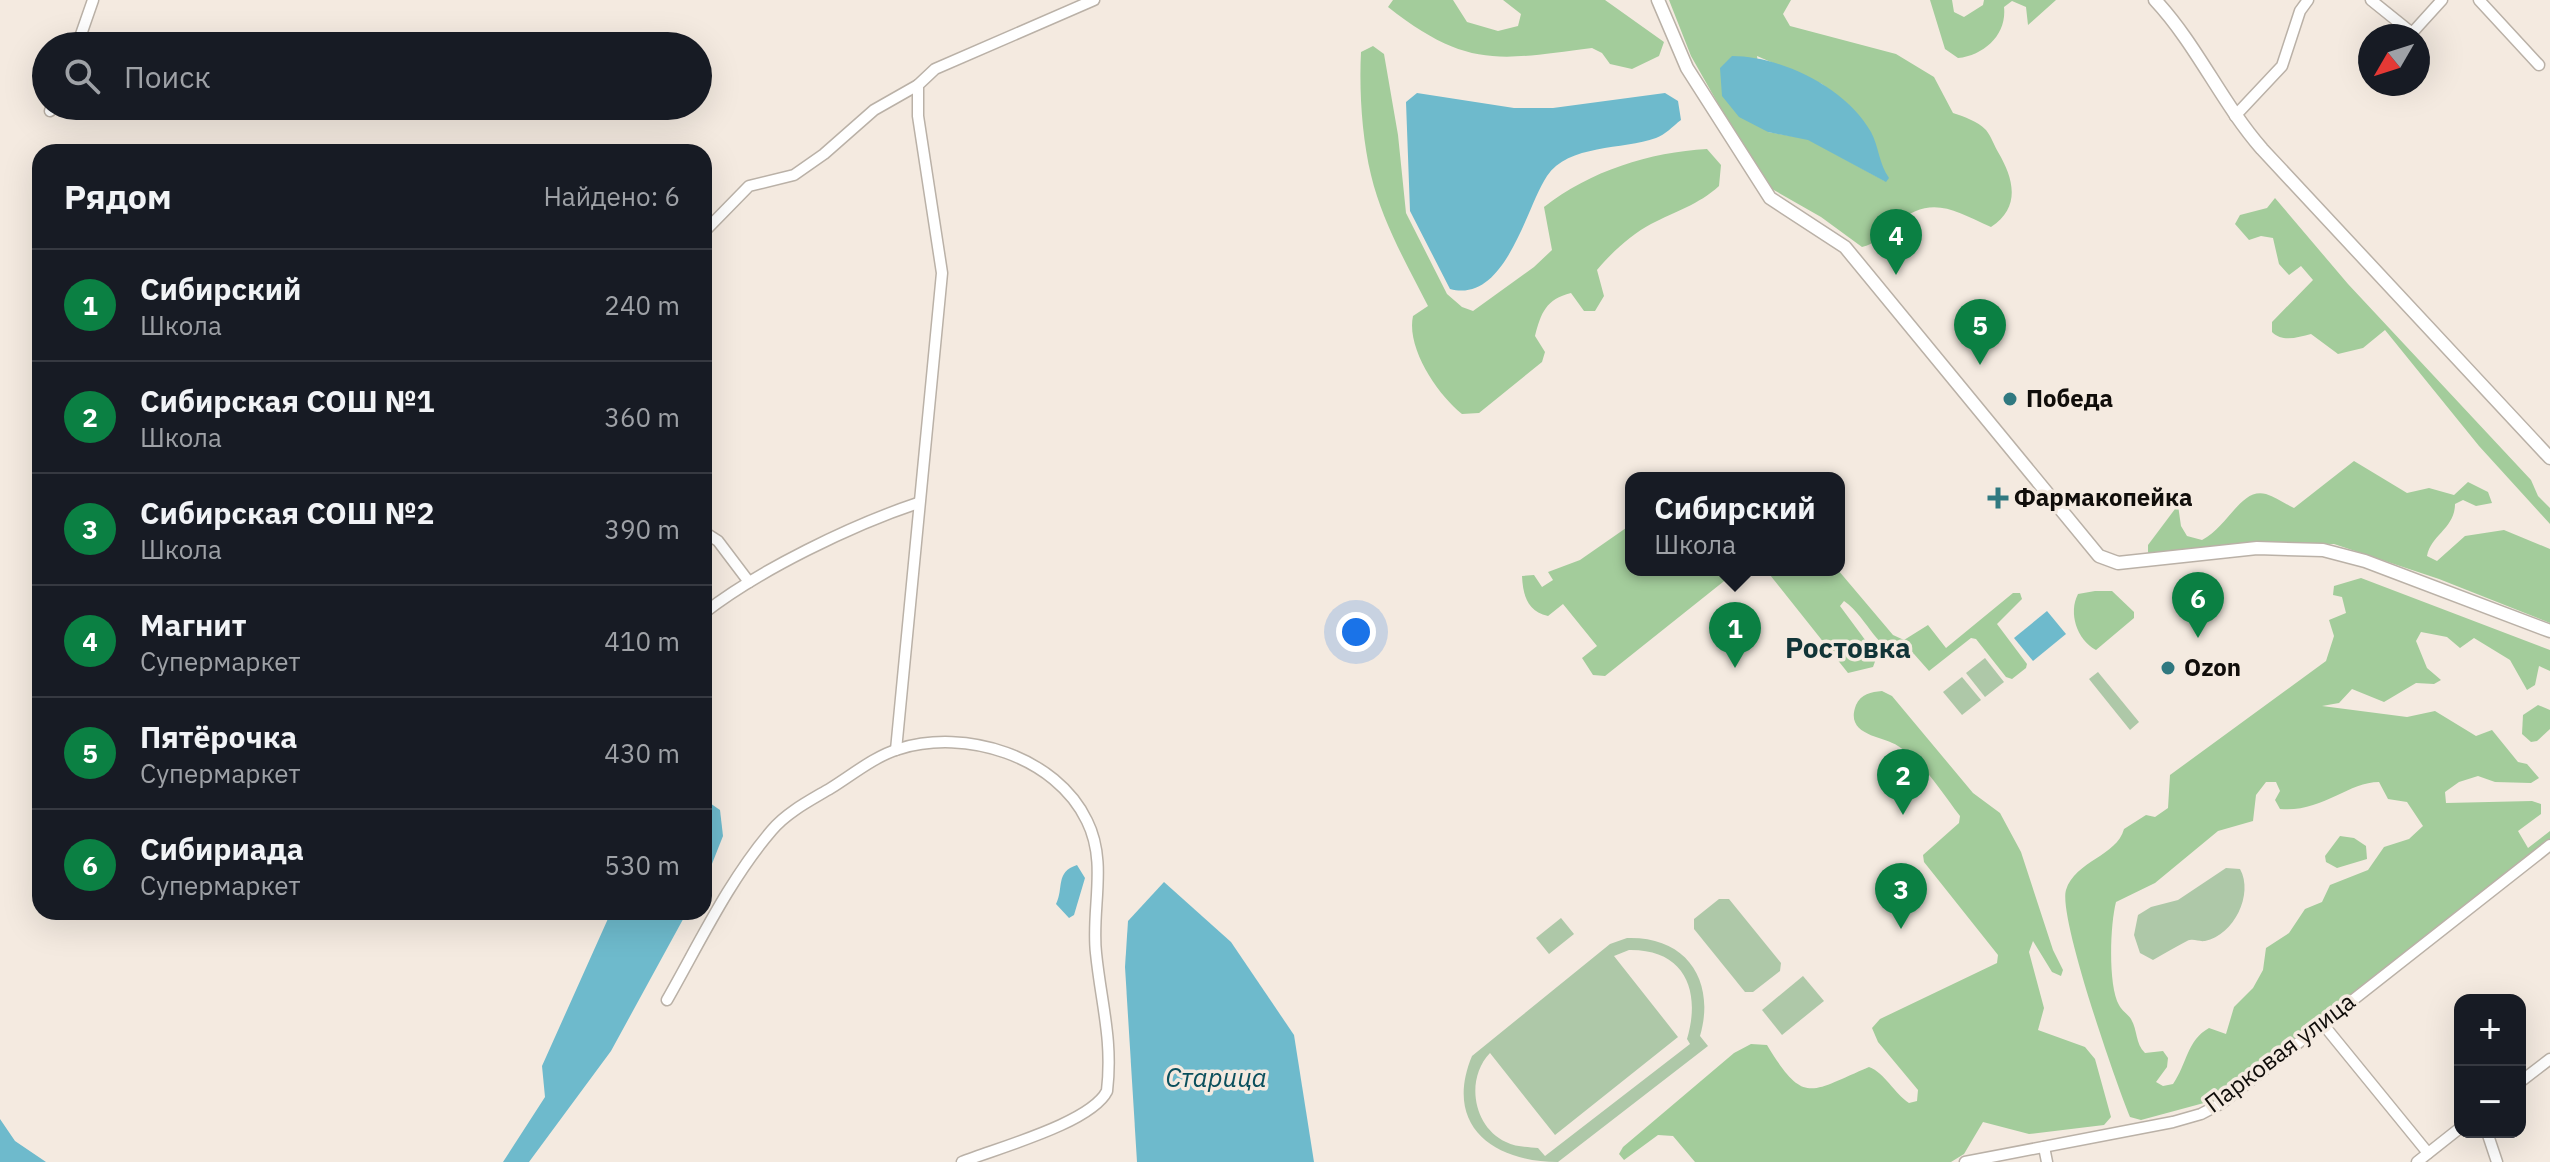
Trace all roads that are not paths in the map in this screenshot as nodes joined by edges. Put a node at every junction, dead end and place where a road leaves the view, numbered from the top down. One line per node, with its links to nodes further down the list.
1 (93, 0): 9 (street)
2 (1094, 0): 11 (street)
3 (1658, 0): 19 (street)
4 (2155, 0): 12 (street)
5 (2308, 0): 12 (street)
6 (2371, 0): 7 (street)
7 (2442, 0)
8 (2479, 0): 10 (street)
9 (82, 32)
10 (2539, 65)
11 (918, 85): 13 (street); 15 (street)
12 (2235, 116): 14 (street)
13 (712, 224)
14 (2550, 458)
15 (918, 503): 17 (street); 20 (street)
16 (712, 537): 17 (street)
17 (749, 582): 18 (street)
18 (712, 607)
19 (2550, 631)
20 (896, 750): 22 (street); 30 (street)
21 (2550, 845): 23 (street, Парковая улица)
22 (667, 1000)
23 (2322, 1023): 28 (street, Парковая улица); 29 (street)
24 (2550, 1059): 25 (street)
25 (2526, 1077)
26 (2454, 1133): 29 (street)
27 (2489, 1138): 34 (street)
28 (2044, 1147): 31 (street, Парковая улица); 32 (street)
29 (2428, 1153): 33 (street)
30 (962, 1162)
31 (1965, 1162)
32 (2047, 1162)
33 (2417, 1162)
34 (2497, 1162)

